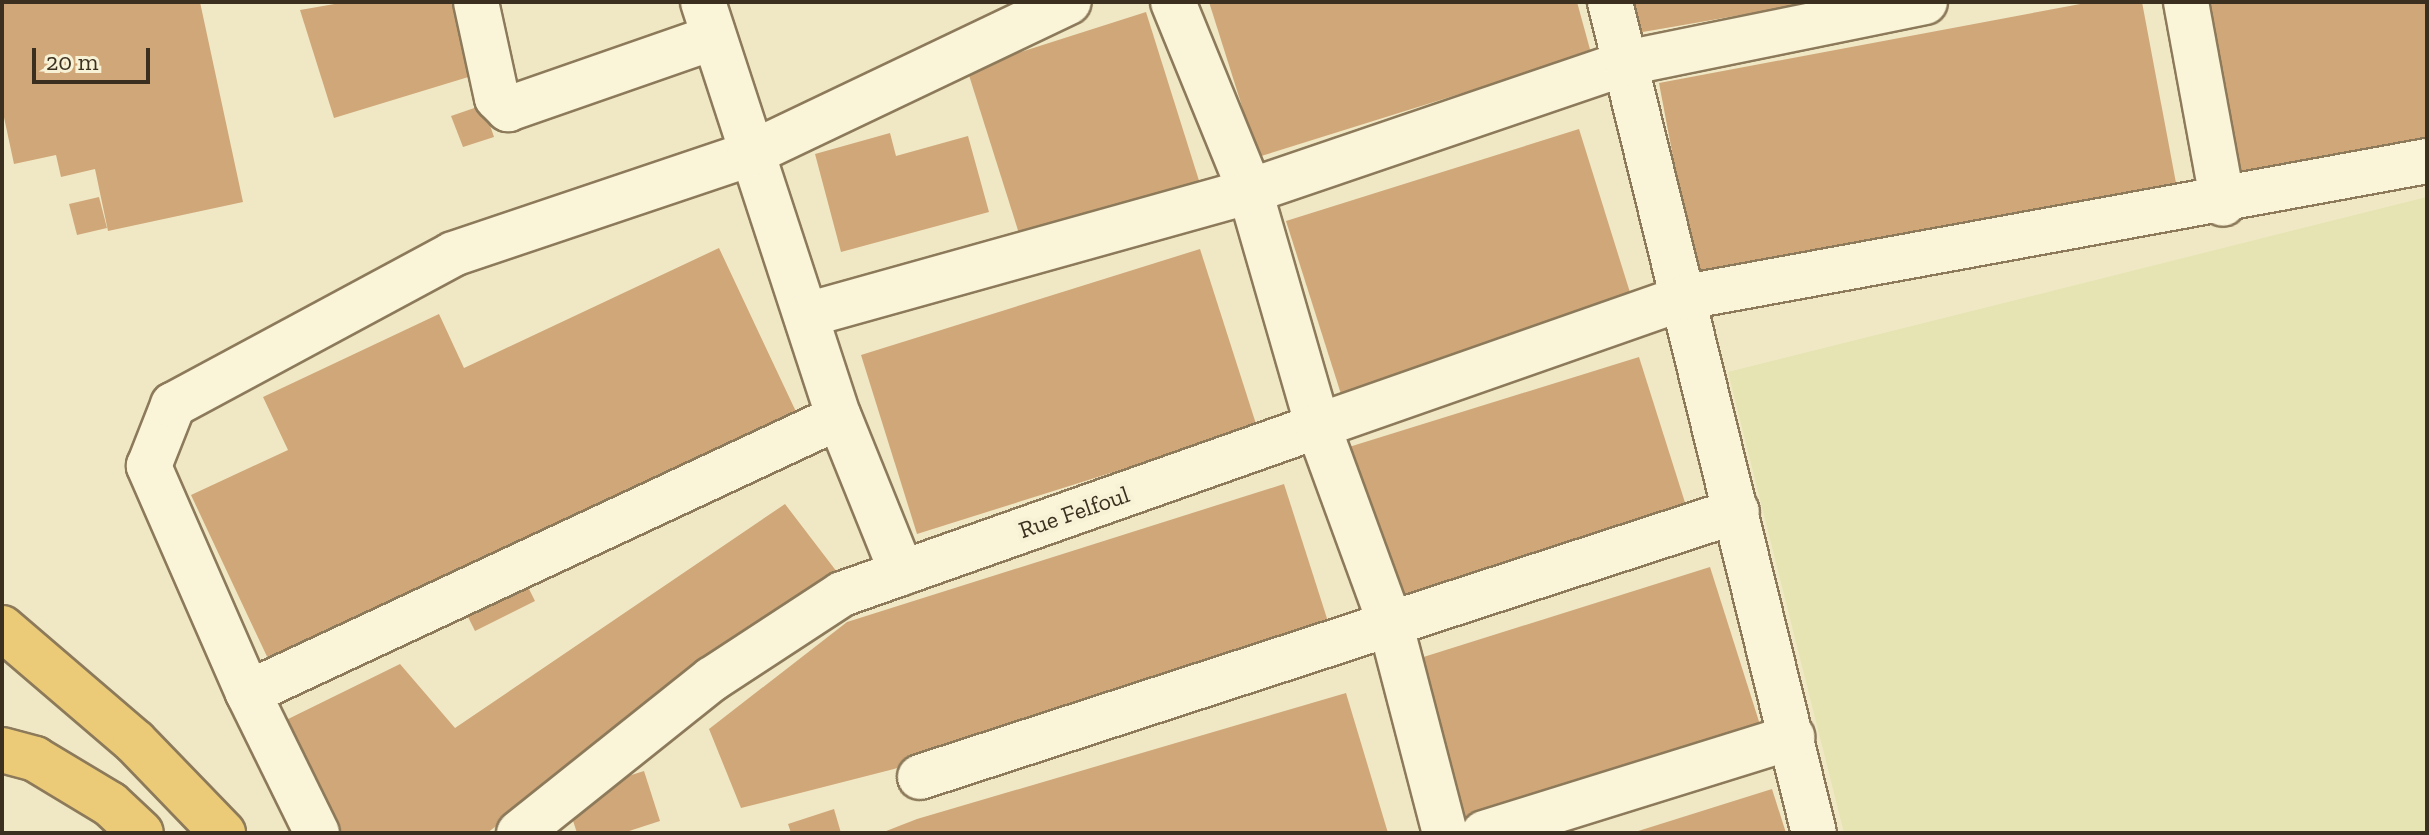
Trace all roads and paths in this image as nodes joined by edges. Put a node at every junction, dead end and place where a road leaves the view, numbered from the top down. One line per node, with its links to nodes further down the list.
1 (476, 2): 7 (street)
2 (1069, 2): 9 (street)
3 (1173, 2): 11 (street)
4 (1610, 2): 8 (street)
5 (1925, 2): 8 (street)
6 (2186, 2): 12 (street)
7 (708, 20): 9 (street)
8 (1626, 63): 11 (street); 13 (street)
9 (750, 154): 14 (street); 21 (street)
10 (2427, 161): 12 (street, Rue Felfoul)
11 (1250, 191): 14 (street); 16 (street)
12 (2223, 204): 13 (street, Rue Felfoul)
13 (1686, 297): 16 (street, Rue Felfoul); 17 (street)
14 (810, 314): 15 (street)
15 (839, 417): 18 (street); 21 (street)
16 (1318, 426): 18 (street, Rue Felfoul); 19 (street)
17 (1737, 511): 19 (street); 22 (street)
18 (902, 573): 28 (street, Rue Felfoul)
19 (1391, 626): 24 (street); 29 (street)
20 (2, 628): 26 (highway)
21 (248, 693): 27 (street)
22 (1792, 737): 30 (street); 31 (street)
23 (2, 750): 25 (highway)
24 (920, 777)
25 (141, 833)
26 (223, 833)
27 (317, 833)
28 (519, 833)
29 (1445, 833)
30 (1484, 833)
31 (1814, 833)

